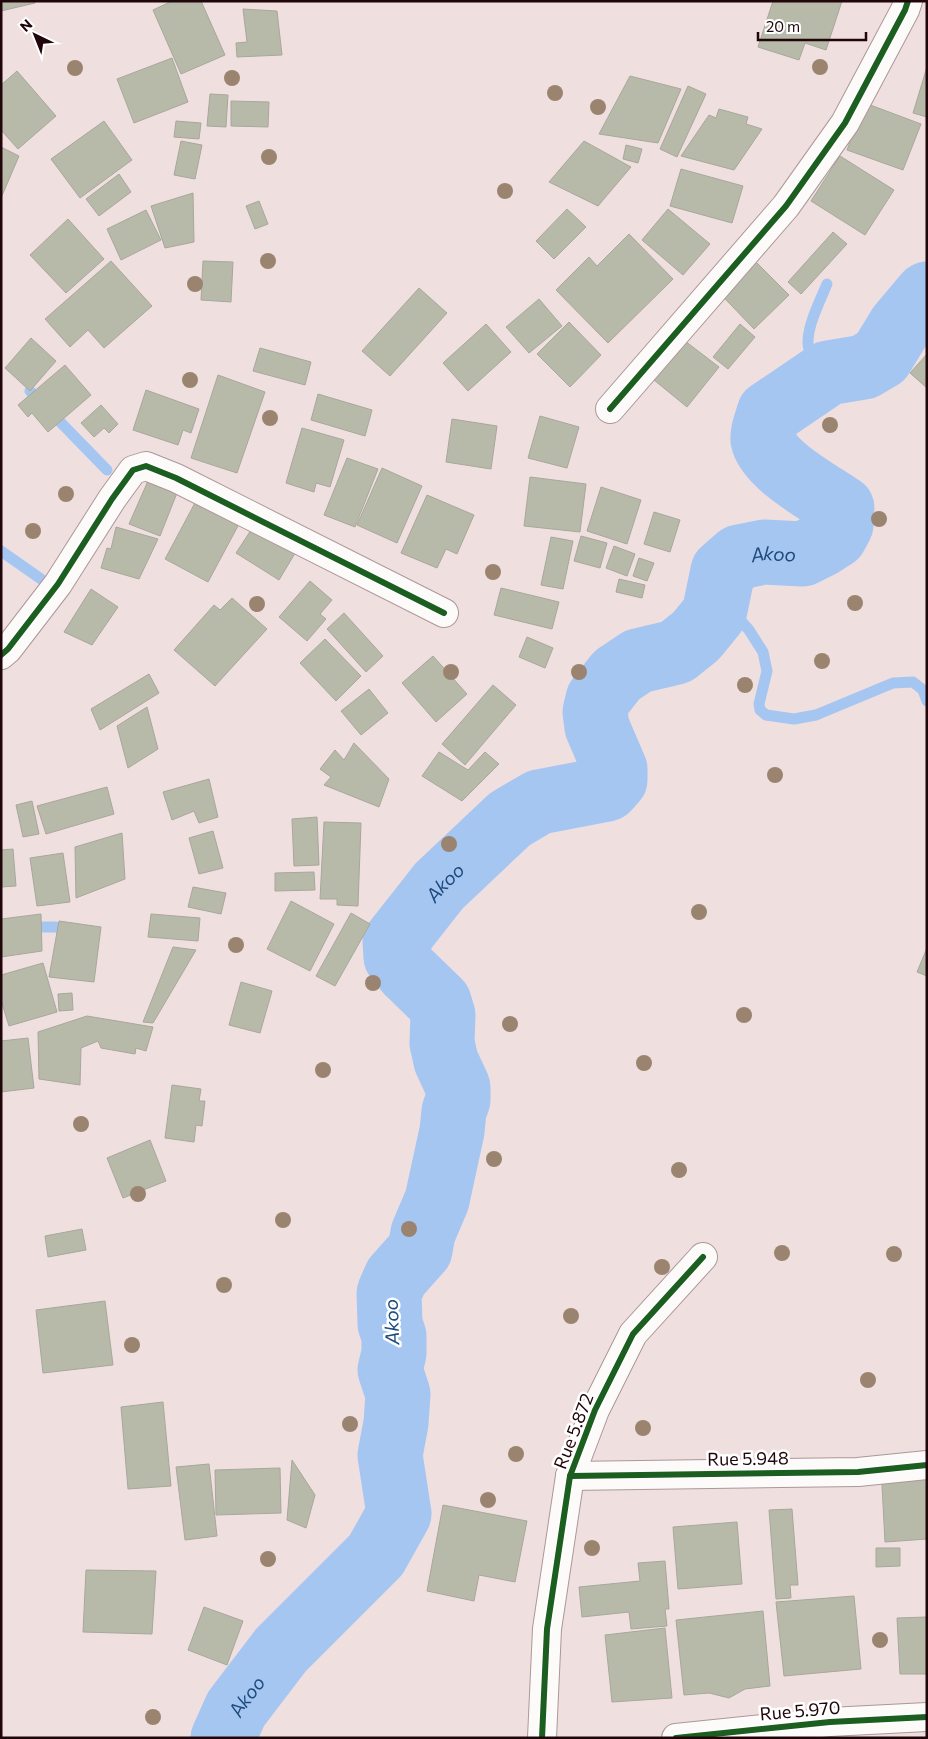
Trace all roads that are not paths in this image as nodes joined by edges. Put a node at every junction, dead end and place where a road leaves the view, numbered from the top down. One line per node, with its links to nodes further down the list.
1 (908, 1): 2 (street)
2 (610, 409)
3 (444, 613): 4 (street)
4 (1, 654)
5 (703, 1257): 7 (street, Rue 5.872)
6 (927, 1465): 7 (street, Rue 5.948)
7 (570, 1476): 10 (street, Rue 5.872)
8 (927, 1717): 9 (street, Rue 5.970)
9 (785, 1732): 11 (street, Rue 5.970)
10 (542, 1738)
11 (676, 1738)

